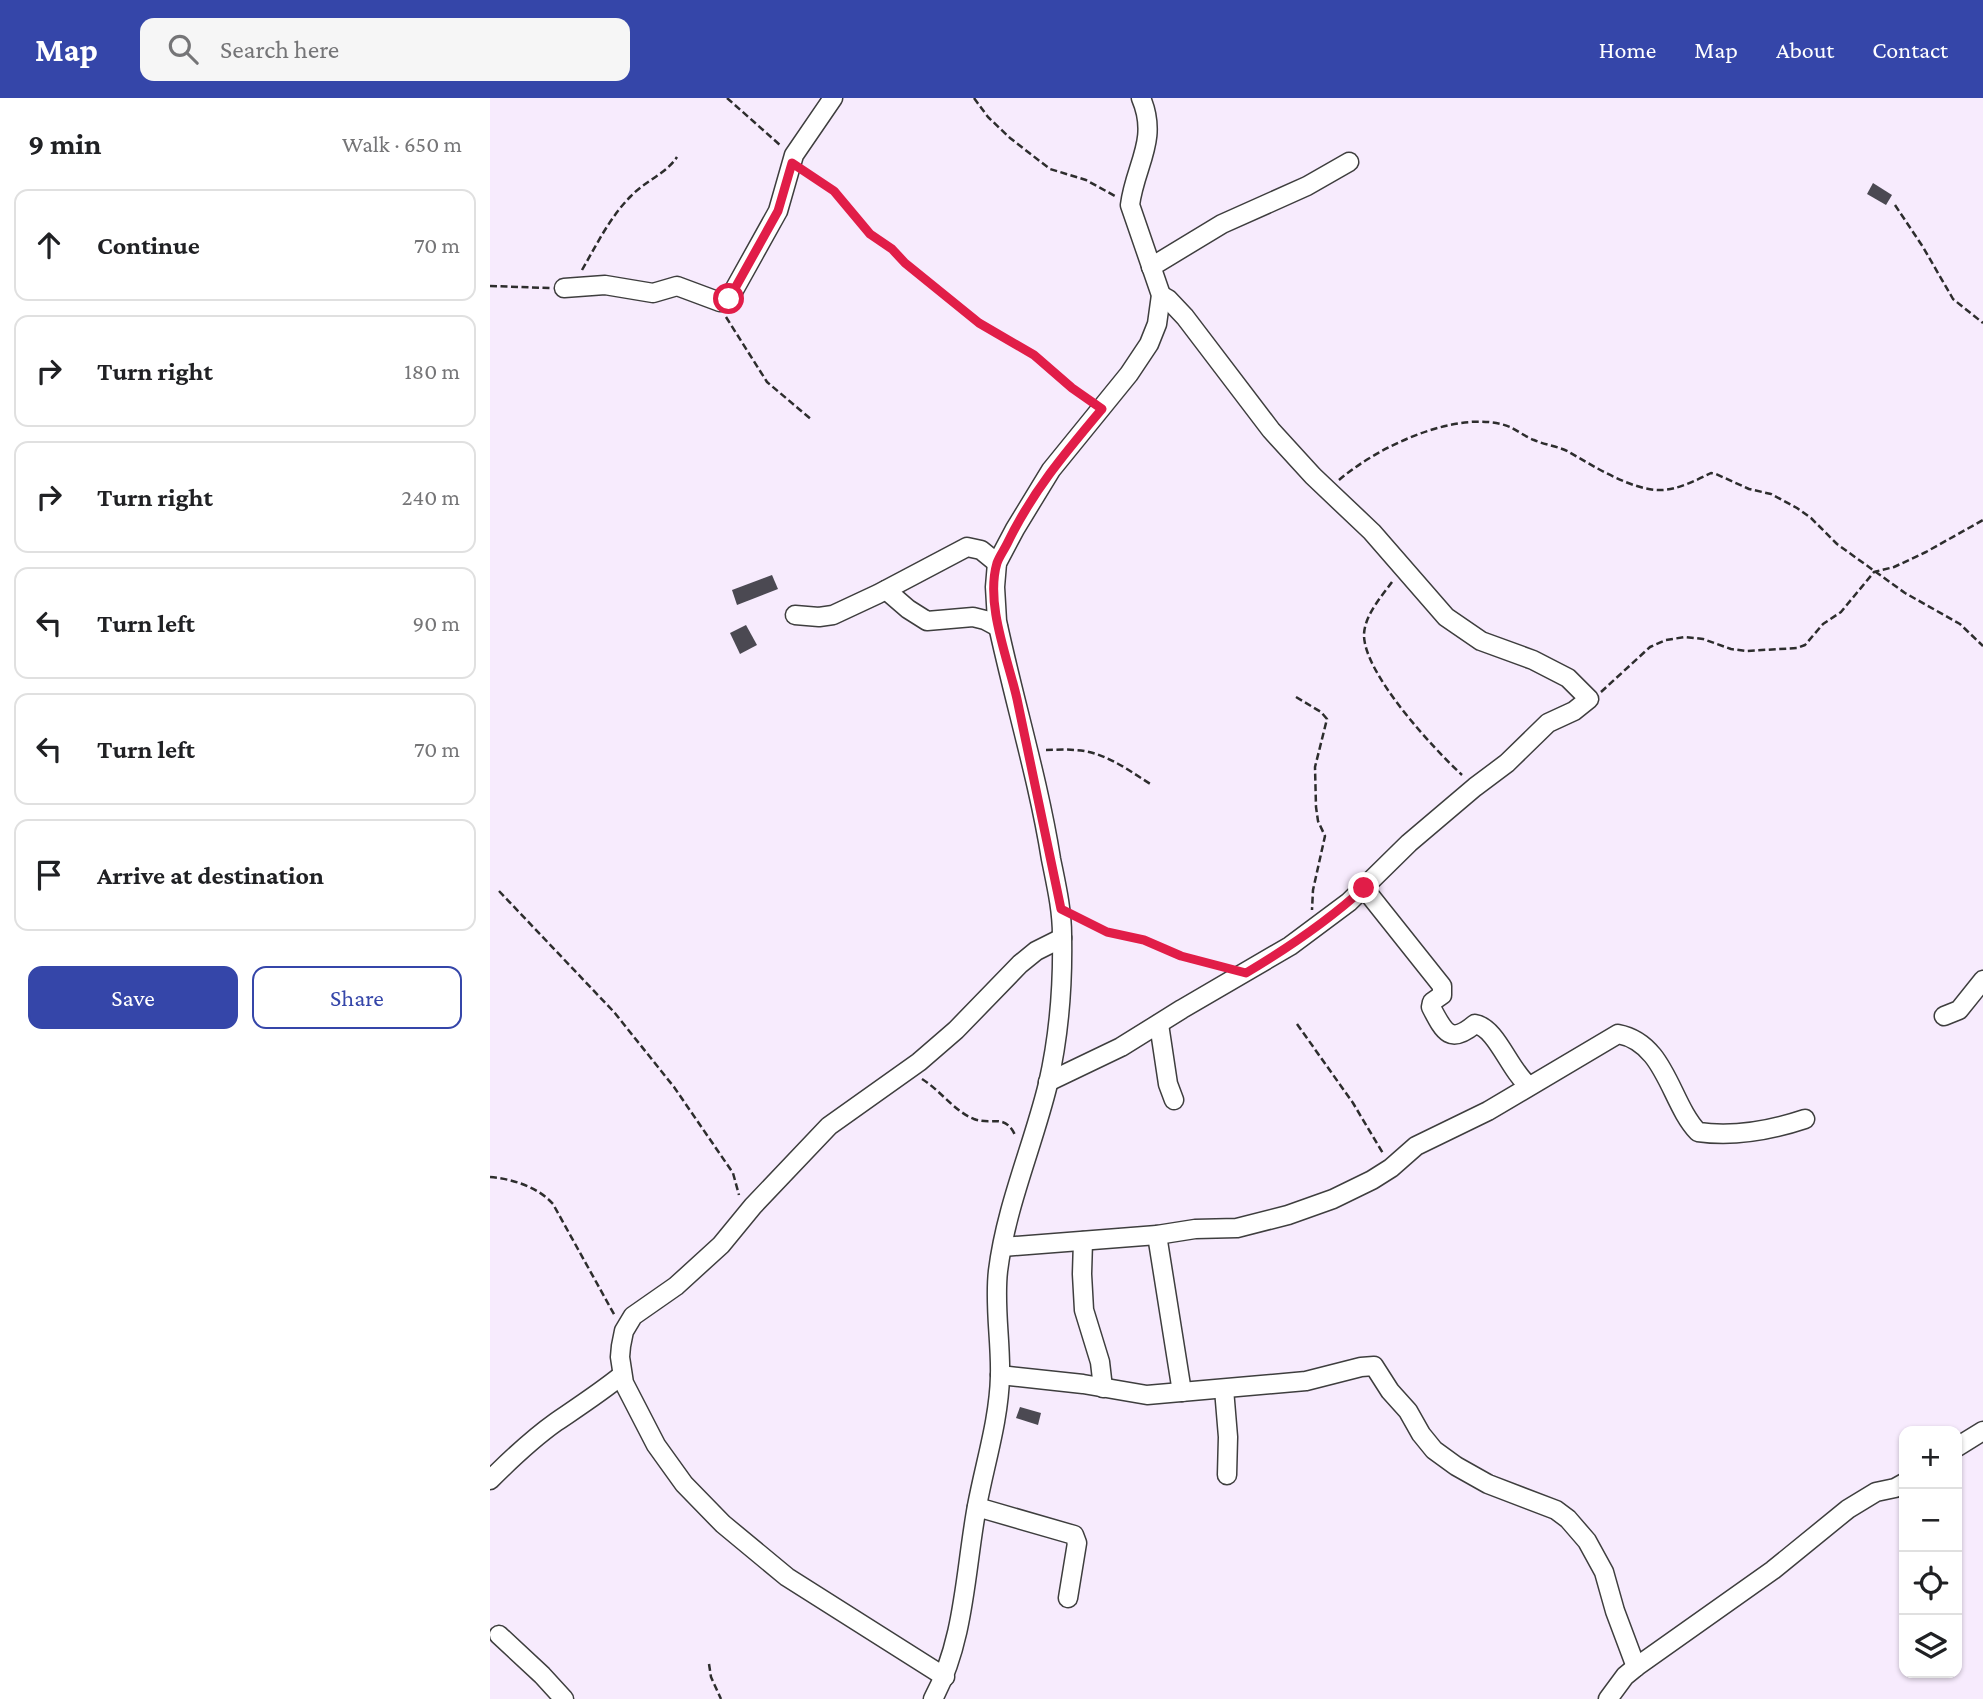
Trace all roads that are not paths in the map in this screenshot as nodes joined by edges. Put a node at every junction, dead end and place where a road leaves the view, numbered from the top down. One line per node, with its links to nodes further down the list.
1 (833, 98): 5 (street)
2 (1141, 98): 4 (street)
3 (1349, 162): 4 (street)
4 (1150, 267): 6 (street)
5 (567, 288)
6 (1160, 295): 7 (street); 11 (street)
7 (997, 563): 8 (street); 10 (street)
8 (887, 590): 9 (street); 10 (street)
9 (795, 615)
10 (998, 627): 12 (street)
11 (1364, 888): 15 (street); 17 (street)
12 (1062, 938): 16 (street); 23 (street)
13 (1983, 981): 14 (street)
14 (1944, 1016)
15 (1159, 1024): 16 (street); 18 (street)
16 (1048, 1082): 22 (street)
17 (1529, 1086): 19 (street); 20 (street)
18 (1174, 1100)
19 (1805, 1119)
20 (1157, 1235): 21 (street); 27 (street)
21 (1083, 1241): 22 (street); 25 (street)
22 (1003, 1247): 24 (street)
23 (622, 1375): 31 (street); 37 (street)
24 (1000, 1376): 25 (street); 33 (street)
25 (1103, 1388): 27 (street)
26 (1224, 1389): 27 (street); 30 (street); 36 (street)
27 (1182, 1392)
28 (1983, 1431): 29 (street)
29 (1962, 1444)
30 (1227, 1475)
31 (490, 1480)
32 (1899, 1485): 36 (street)
33 (977, 1507): 34 (street); 37 (street)
34 (1068, 1598)
35 (499, 1635): 38 (street)
36 (1636, 1667): 40 (street)
37 (945, 1677): 39 (street)
38 (564, 1699)
39 (933, 1699)
40 (1608, 1699)

